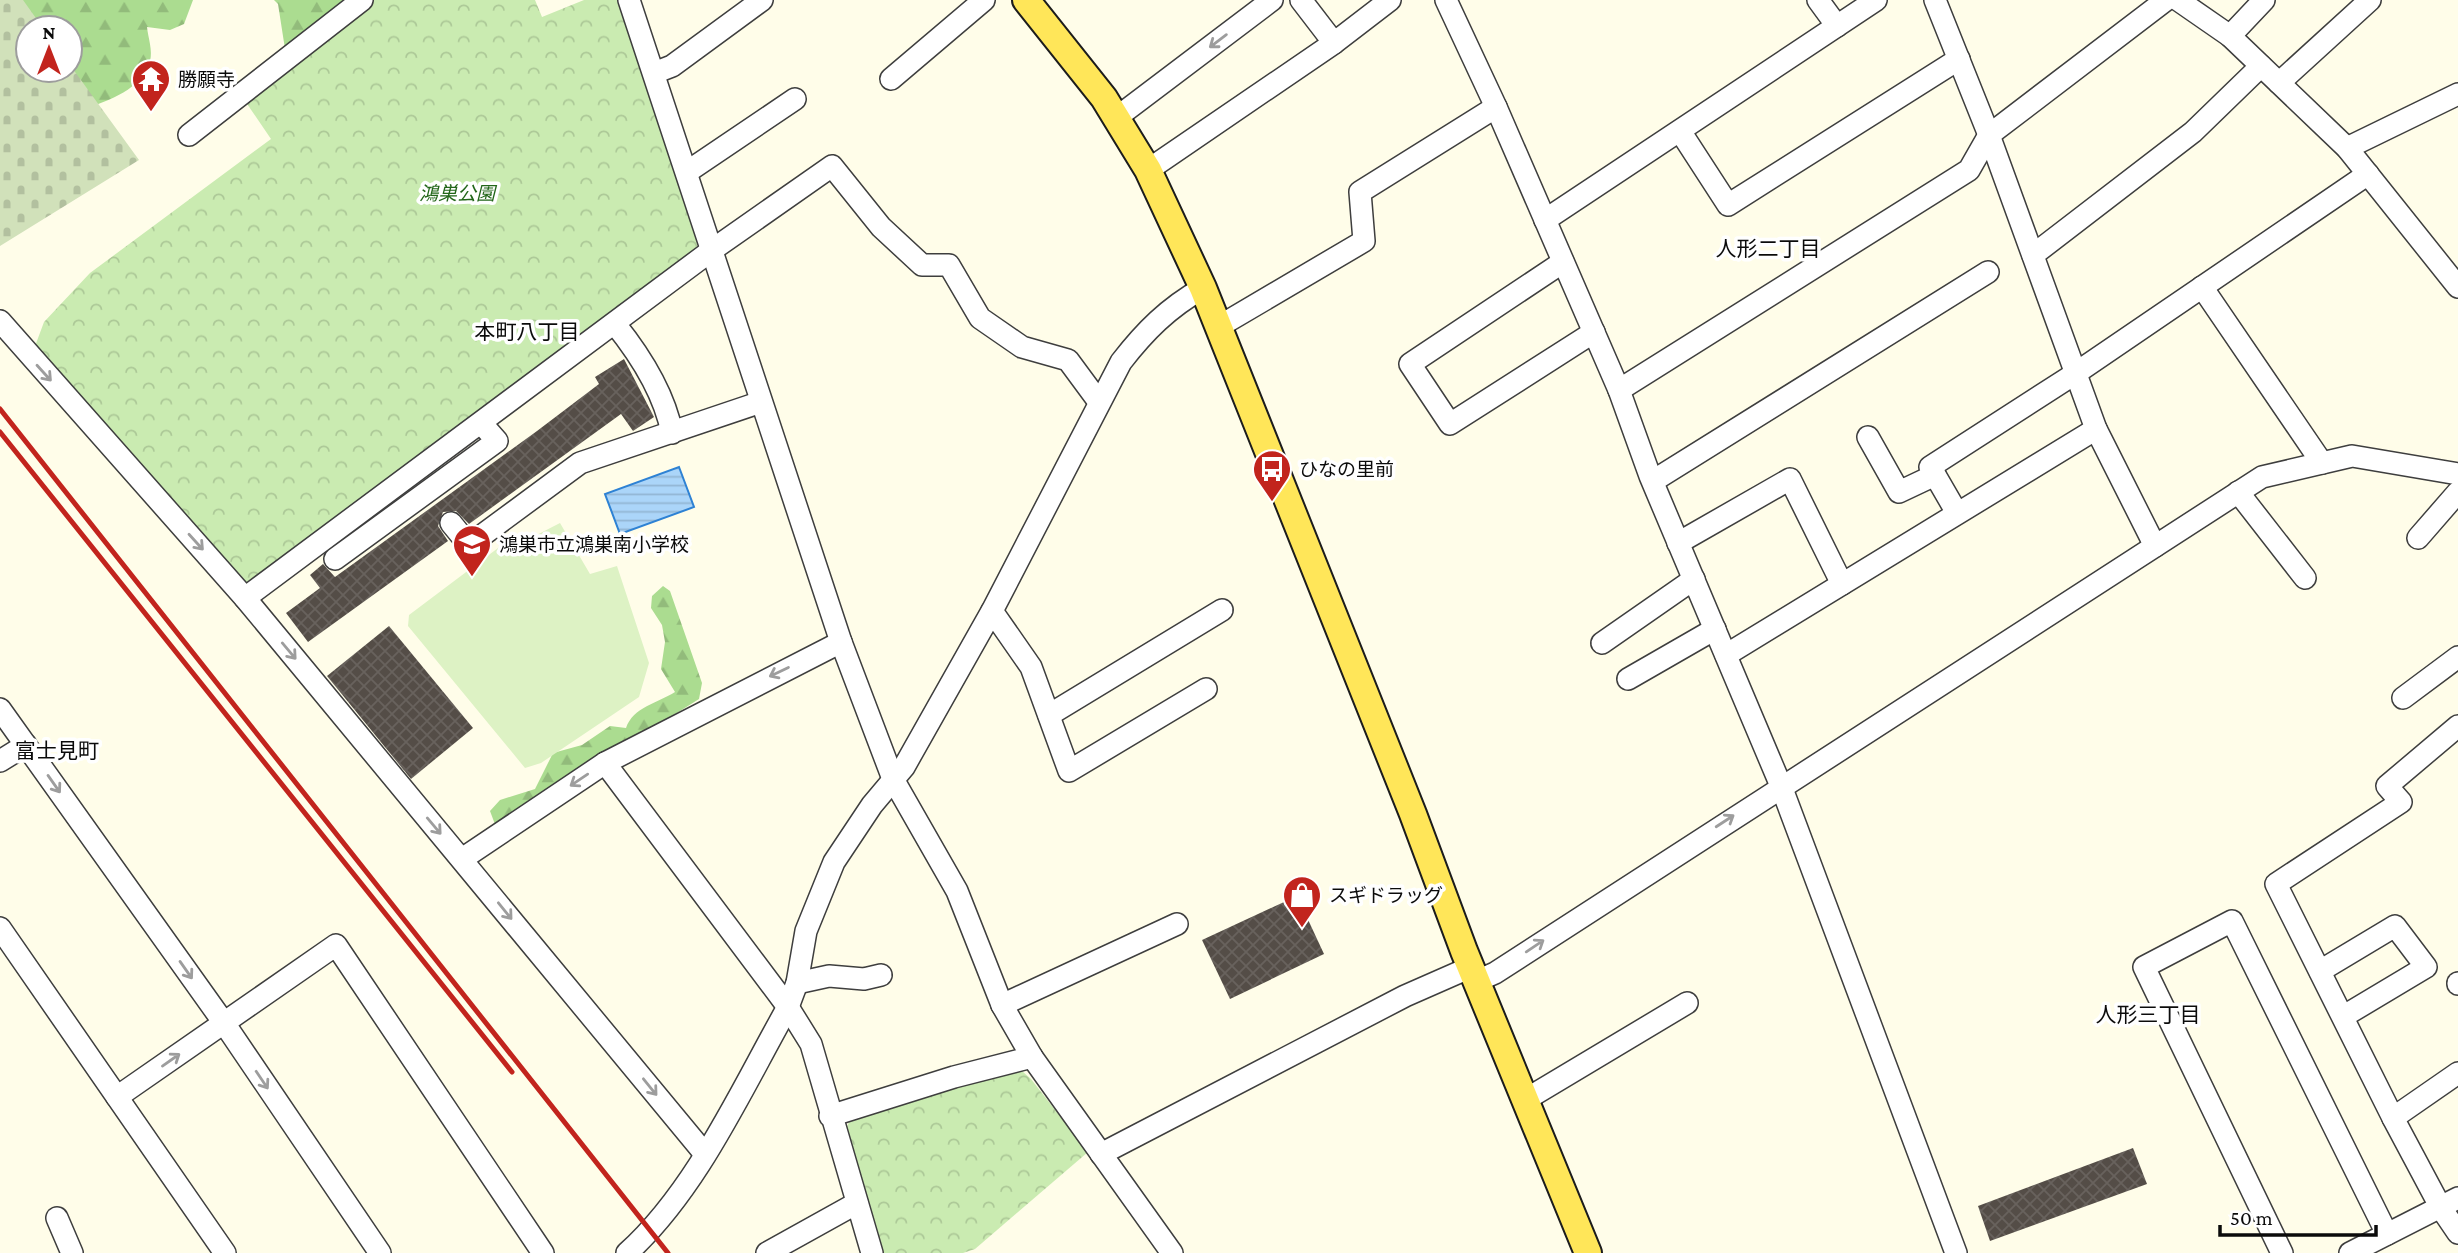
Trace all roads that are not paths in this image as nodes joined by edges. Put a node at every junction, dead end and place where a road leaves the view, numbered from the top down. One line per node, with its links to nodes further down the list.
1 (362, 0): 31 (street)
2 (629, 0): 22 (street)
3 (646, 0): 22 (street)
4 (761, 0): 22 (street)
5 (984, 0): 24 (street)
6 (1026, 0): 29 (main road)
7 (1272, 0): 29 (street, one-way to 29)
8 (1301, 0): 20 (street)
9 (1390, 0): 20 (street)
10 (1446, 0): 28 (street)
11 (1818, 0): 18 (street)
12 (1876, 0): 18 (street)
13 (1935, 0): 21 (street)
14 (2166, 0): 32 (street)
15 (2178, 0): 19 (street)
16 (2264, 0): 19 (street)
17 (2370, 0): 25 (street)
18 (1836, 26): 30 (street)
19 (2230, 36): 23 (street)
20 (1334, 43): 34 (street)
21 (1959, 59): 30 (street); 32 (street)
22 (650, 63): 35 (street)
23 (2261, 66): 25 (street); 39 (street)
24 (891, 79)
25 (2279, 83): 33 (street)
26 (2458, 94): 33 (street)
27 (795, 99): 35 (street)
28 (1496, 107): 37 (street); 47 (street)
29 (1116, 118): 34 (main road)
30 (1680, 131): 37 (street)
31 (189, 135)
32 (1989, 135): 39 (street); 50 (street)
33 (2347, 148): 36 (street)
34 (1148, 170): 44 (main road)
35 (687, 172): 38 (street)
36 (2368, 174): 42 (street); 43 (street)
37 (1545, 220): 40 (street)
38 (712, 250): 46 (street); 51 (street); 52 (street)
39 (2033, 255): 49 (street)
40 (1563, 262): 48 (street); 48 (street)
41 (1988, 272): 60 (street)
42 (2202, 287): 49 (street); 57 (street)
43 (2458, 287)
44 (1203, 288): 47 (main road); 52 (street)
45 (0, 320): 72 (street, one-way to 72)
46 (615, 324): 53 (street); 55 (street)
47 (1218, 327): 95 (main road)
48 (1594, 332): 50 (street)
49 (2076, 373): 54 (street); 59 (street)
50 (1619, 390): 60 (street)
51 (761, 402): 55 (street); 76 (street)
52 (1099, 402): 74 (street)
53 (482, 424): 68 (street); 72 (street)
54 (2096, 429): 63 (street); 67 (street)
55 (672, 433): 64 (street)
56 (1868, 437): 59 (street)
57 (2322, 463): 58 (street); 61 (street)
58 (2458, 474)
59 (1935, 475): 63 (street)
60 (1653, 481): 66 (street)
61 (2238, 492): 67 (street); 69 (street)
62 (2458, 492): 65 (street)
63 (1957, 513): 71 (street)
64 (451, 523)
65 (2418, 538)
66 (1678, 543): 70 (street); 71 (street)
67 (2155, 546): 90 (street)
68 (335, 559)
69 (2305, 578)
70 (1694, 579): 75 (street); 77 (street)
71 (1842, 584): 78 (street)
72 (245, 598): 91 (street, one-way to 91)
73 (1222, 610): 84 (street)
74 (992, 611): 84 (street); 89 (street)
75 (1715, 629): 78 (street); 80 (street)
76 (841, 642): 88 (street, one-way to 88); 89 (street)
77 (1602, 643)
78 (1726, 655): 90 (street)
79 (2458, 657): 82 (street)
80 (1628, 679)
81 (1206, 689): 84 (street)
82 (2403, 698)
83 (0, 709): 86 (street)
84 (1049, 715)
85 (2458, 726): 94 (street)
86 (26, 745): 87 (street); 102 (street, one-way to 102)
87 (0, 761)
88 (605, 763): 91 (street, one-way to 91); 100 (street)
89 (893, 779): 97 (street); 99 (street)
90 (1781, 786): 95 (street, one-way to 90); 125 (street)
91 (462, 859): 109 (street, one-way to 109)
92 (1177, 924): 99 (street)
93 (0, 928): 105 (street)
94 (2320, 971): 101 (street); 101 (street)
95 (1474, 974): 106 (main road); 110 (street)
96 (881, 975): 97 (street)
97 (797, 983): 100 (street)
98 (1687, 1003): 106 (street)
99 (1002, 1005): 103 (street)
100 (788, 1007): 107 (street); 109 (street)
101 (2344, 1016): 108 (street)
102 (224, 1023): 105 (street, one-way to 102); 118 (street, one-way to 118); 119 (street)
103 (1032, 1057): 107 (street); 110 (street)
104 (2458, 1073): 108 (street)
105 (117, 1097): 117 (street)
106 (1525, 1100): 124 (main road)
107 (830, 1116): 111 (street)
108 (2393, 1118): 112 (street)
109 (705, 1154): 120 (street)
110 (1101, 1154): 123 (street)
111 (857, 1203): 121 (street); 122 (street)
112 (2449, 1203): 114 (street); 115 (street)
113 (57, 1218): 116 (street)
114 (2458, 1233)
115 (2387, 1234): 126 (street); 127 (street)
116 (72, 1253)
117 (225, 1253)
118 (380, 1253)
119 (543, 1253)
120 (627, 1253)
121 (767, 1253)
122 (872, 1253)
123 (1172, 1253)
124 (1588, 1253)
125 (1956, 1253)
126 (2282, 1253)
127 (2350, 1253)

